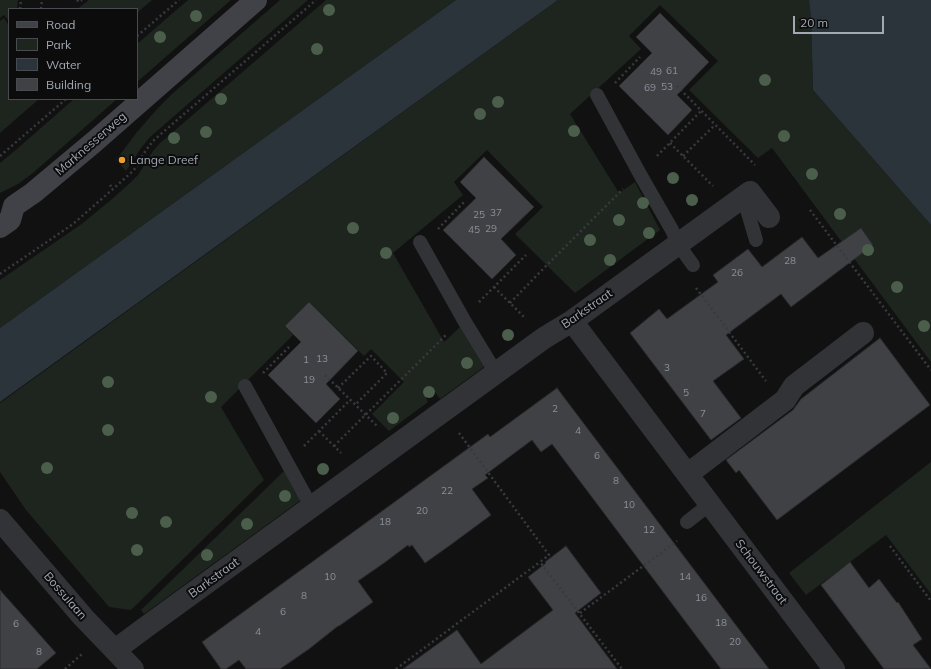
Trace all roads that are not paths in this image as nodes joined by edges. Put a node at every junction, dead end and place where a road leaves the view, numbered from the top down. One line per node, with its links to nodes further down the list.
1 (256, 0): 4 (main road, Marknesserweg)
2 (598, 97): 9 (lane)
3 (743, 196): 5 (street); 7 (lane); 9 (street, Barkstraat)
4 (7, 206): 6 (main road, Marknesserweg)
5 (769, 217)
6 (0, 227)
7 (756, 240)
8 (421, 244): 13 (lane)
9 (678, 244): 10 (lane); 11 (street, Barkstraat)
10 (694, 265)
11 (572, 321): 13 (street, Barkstraat); 15 (street, Schouwstraat)
12 (863, 333): 15 (street)
13 (496, 373): 17 (street, Barkstraat)
14 (246, 387): 17 (lane)
15 (688, 474): 16 (street, Schouwstraat)
16 (710, 504): 19 (lane); 22 (street, Schouwstraat)
17 (313, 506): 20 (street, Barkstraat)
18 (0, 520): 20 (street, Bossulaan)
19 (687, 522)
20 (115, 650): 21 (street, Bossulaan)
21 (132, 669)
22 (834, 669)

